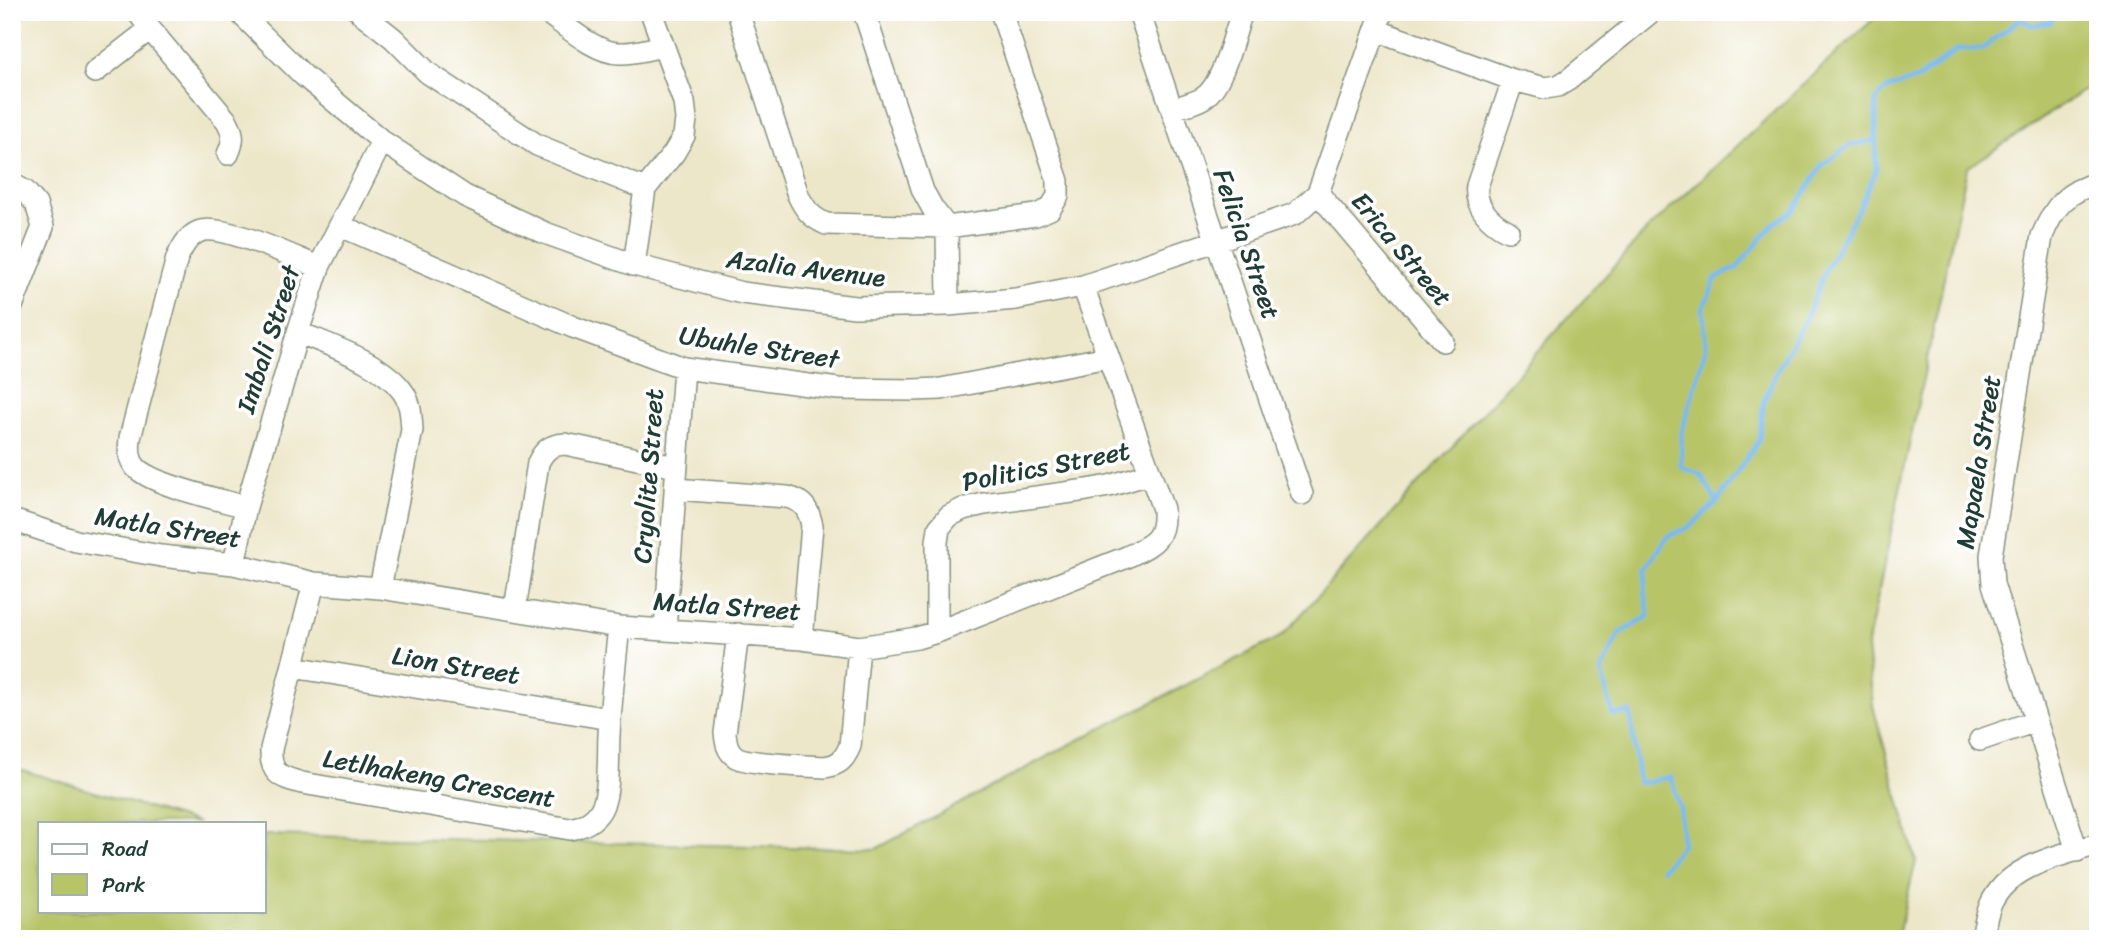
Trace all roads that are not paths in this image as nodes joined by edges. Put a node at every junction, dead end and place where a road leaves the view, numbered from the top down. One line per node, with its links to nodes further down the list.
1 (239, 12): 17 (street, Azalia Avenue)
2 (360, 12): 21 (street)
3 (546, 12): 13 (street)
4 (652, 12): 13 (street)
5 (737, 12): 24 (street)
6 (864, 12): 24 (street)
7 (1001, 12): 24 (street)
8 (1139, 12): 16 (street, Felicia Street)
9 (1242, 12): 16 (street)
10 (1651, 12): 15 (street)
11 (144, 21): 14 (street); 18 (street)
12 (1379, 21): 15 (street); 22 (street)
13 (663, 46): 21 (street)
14 (95, 72)
15 (1513, 80): 25 (street)
16 (1172, 109): 26 (street, Felicia Street)
17 (382, 141): 23 (street, Imbali Street); 27 (street, Azalia Avenue)
18 (228, 154)
19 (2098, 183): 54 (street, Mapaela Street)
20 (12, 184): 31 (street)
21 (645, 189): 27 (street)
22 (1318, 194): 26 (street, Azalia Avenue); 33 (street, Erica Street)
23 (341, 226): 28 (street, Imbali Street); 35 (street, Ubuhle Street)
24 (947, 227): 30 (street)
25 (1508, 231)
26 (1216, 242): 29 (street, Azalia Avenue); 39 (street, Felicia Street)
27 (634, 265): 30 (street, Azalia Avenue)
28 (319, 267): 32 (street, Imbali Street); 40 (street)
29 (1083, 286): 30 (street, Azalia Avenue); 34 (street, Matla Street)
30 (948, 305)
31 (12, 306)
32 (298, 332): 40 (street, Imbali Street); 44 (street)
33 (1443, 341)
34 (1108, 357): 35 (street, Ubuhle Street); 37 (street, Matla Street)
35 (684, 368): 36 (street, Cryolite Street)
36 (677, 467): 38 (street, Cryolite Street); 45 (street)
37 (1149, 474): 48 (street, Matla Street); 48 (street, Politics Street)
38 (675, 489): 47 (street, Cryolite Street); 50 (street)
39 (1302, 494)
40 (246, 507): 42 (street, Imbali Street)
41 (12, 520): 42 (street, Matla Street)
42 (234, 564): 43 (street, Matla Street)
43 (314, 583): 44 (street, Matla Street); 52 (street, Letlhakeng Crescent)
44 (380, 588): 45 (street, Matla Street)
45 (515, 609): 46 (street, Matla Street)
46 (619, 627): 47 (street, Matla Street); 53 (street, Letlhakeng Crescent)
47 (665, 630): 49 (street, Matla Street)
48 (937, 632): 51 (street, Matla Street)
49 (738, 635): 50 (street, Matla Street); 51 (street)
50 (802, 639): 51 (street, Matla Street)
51 (859, 647)
52 (293, 667): 53 (street, Lion Street); 53 (street, Letlhakeng Crescent)
53 (610, 719)
54 (2036, 721): 55 (street); 57 (street, Mapaela Street)
55 (1980, 740)
56 (2098, 845): 57 (street)
57 (2077, 851): 58 (street)
58 (1982, 939)

